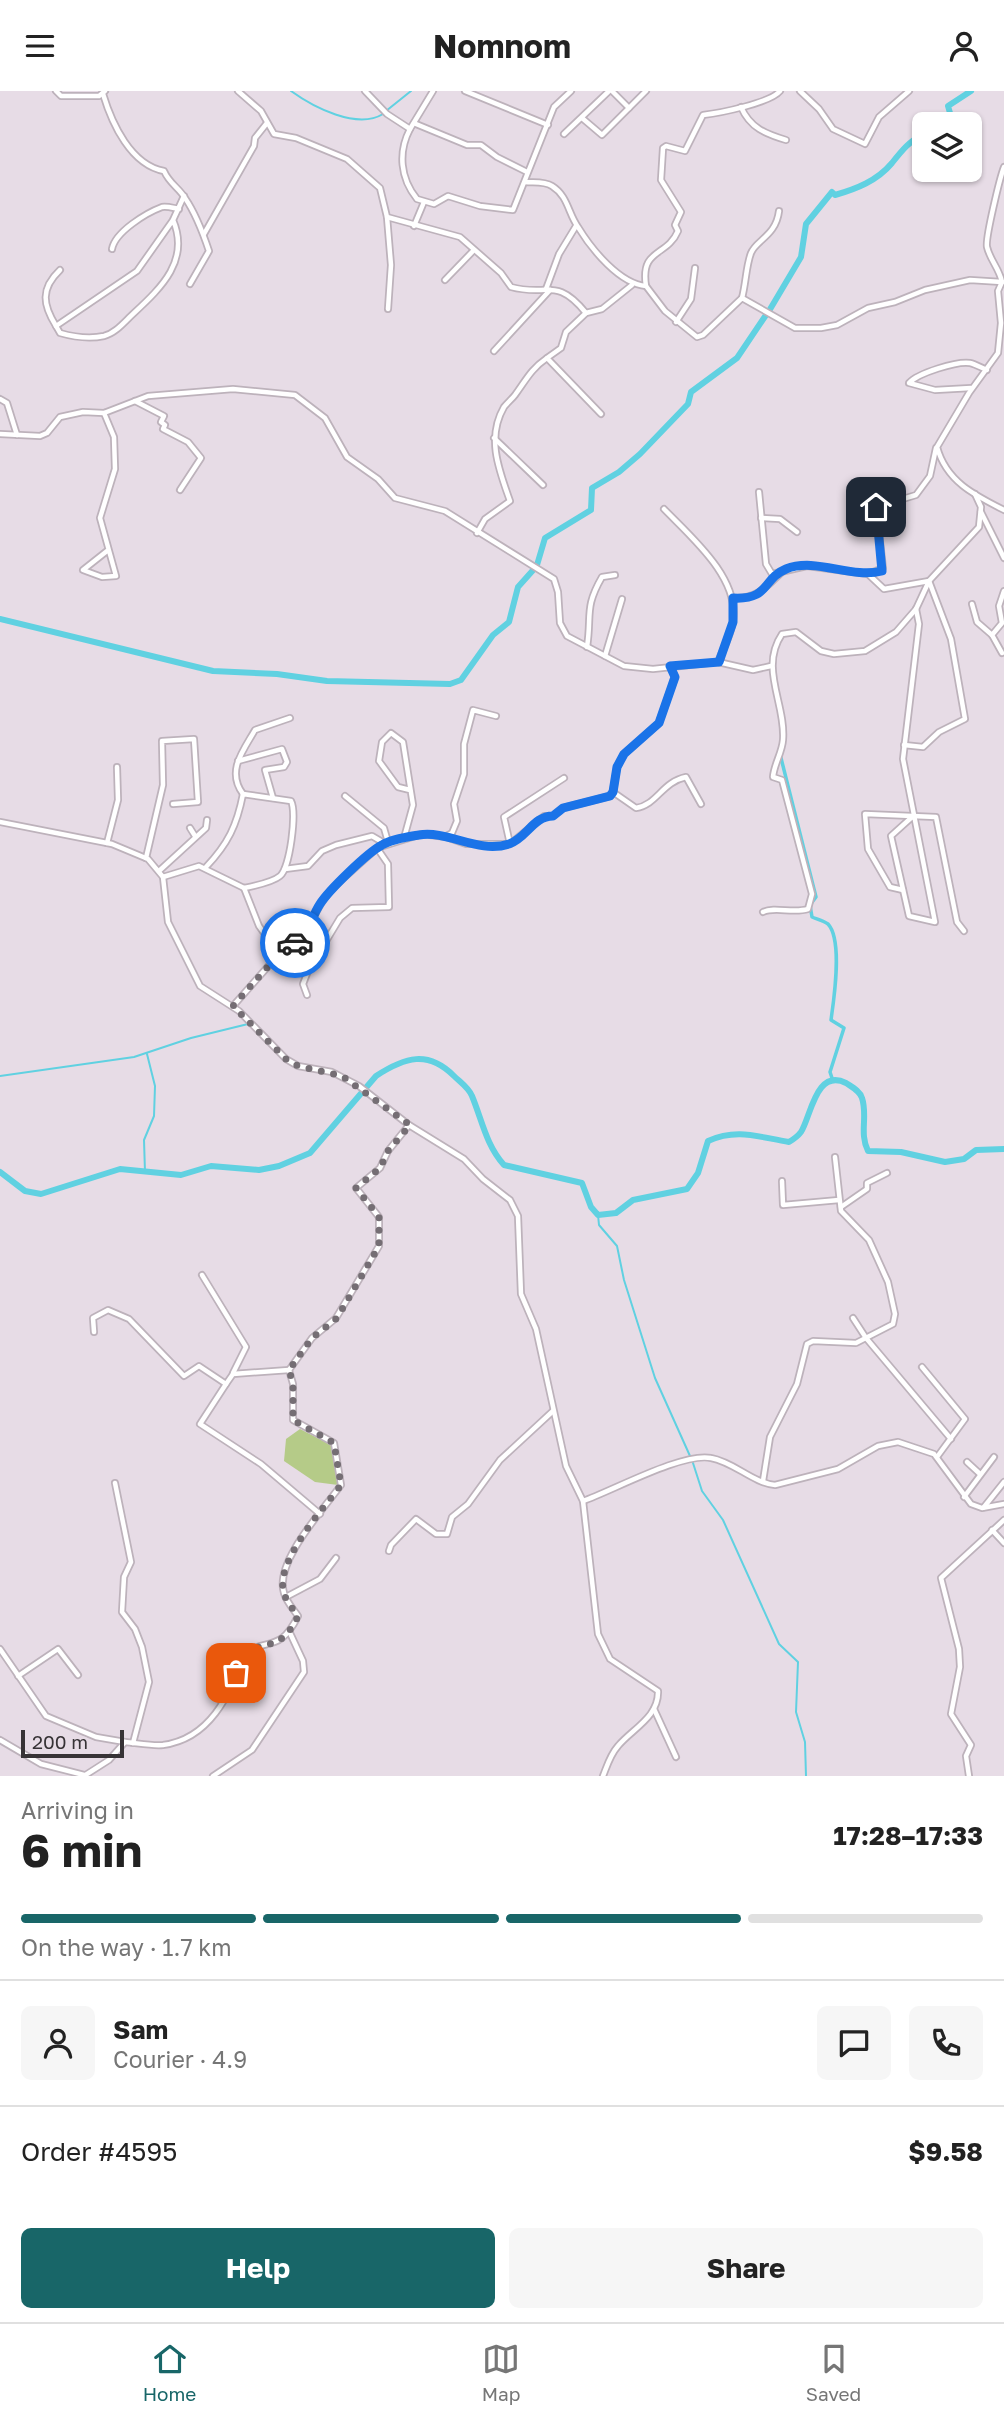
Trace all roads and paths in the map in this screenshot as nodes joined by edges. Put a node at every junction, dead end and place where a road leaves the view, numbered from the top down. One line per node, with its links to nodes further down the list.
1 (56, 91): 12 (street)
2 (238, 91): 16 (street)
3 (365, 91): 19 (street)
4 (433, 91): 17 (street)
5 (465, 91): 18 (street)
6 (571, 91): 18 (street)
7 (610, 91): 14 (street); 15 (street)
8 (646, 91): 14 (street)
9 (780, 91): 13 (street)
10 (800, 91): 11 (street)
11 (909, 91)
12 (104, 93): 25 (street)
13 (741, 107): 21 (street); 42 (street)
14 (629, 109): 15 (street)
15 (582, 118): 20 (street)
16 (267, 123): 29 (street); 33 (street)
17 (416, 124): 19 (street); 23 (street)
18 (548, 125): 23 (street)
19 (410, 129): 26 (street)
20 (564, 134)
21 (786, 140)
22 (1004, 167): 39 (street)
23 (527, 172): 24 (street)
24 (524, 183): 26 (street); 32 (street)
25 (184, 196): 27 (street); 33 (street)
26 (424, 202): 31 (street)
27 (179, 209): 30 (street); 34 (street)
28 (779, 211): 44 (street)
29 (387, 217): 31 (street); 45 (street)
30 (173, 220): 49 (street); 49 (street)
31 (414, 226): 35 (street)
32 (576, 226): 41 (street); 43 (street)
33 (204, 234): 40 (street)
34 (112, 249)
35 (474, 250): 38 (street); 43 (street)
36 (695, 268): 47 (street)
37 (60, 270): 49 (street)
38 (445, 280)
39 (1002, 282): 44 (street); 48 (street)
40 (190, 284)
41 (632, 285): 42 (street); 46 (street)
42 (646, 286): 47 (street)
43 (549, 289): 46 (street); 50 (street)
44 (742, 298): 47 (street)
45 (388, 309)
46 (586, 313): 51 (street)
47 (676, 322)
48 (1002, 323): 52 (street)
49 (56, 326)
50 (494, 351)
51 (547, 358): 57 (street); 60 (street)
52 (987, 370): 53 (street); 53 (street)
53 (972, 388): 61 (street)
54 (0, 399): 59 (street)
55 (135, 401): 56 (street); 63 (street); 71 (street)
56 (104, 413): 59 (street); 72 (street)
57 (601, 414)
58 (0, 434): 59 (street)
59 (17, 435)
60 (494, 438): 62 (street); 71 (street)
61 (937, 447): 65 (street); 75 (street)
62 (543, 485)
63 (180, 490)
64 (758, 492): 69 (street)
65 (975, 495): 67 (street); 68 (street)
66 (664, 509): 79 (street)
67 (1004, 510)
68 (981, 511): 73 (street); 77 (street)
69 (761, 518): 70 (street); 74 (street)
70 (797, 532)
71 (477, 533): 84 (street)
72 (107, 551): 72 (street)
73 (1004, 558)
74 (785, 570): 75 (street); 79 (street)
75 (868, 574): 77 (street)
76 (615, 575): 84 (street)
77 (929, 581): 82 (street); 92 (street)
78 (1004, 591): 83 (street)
79 (733, 598): 87 (street)
80 (622, 599): 86 (street)
81 (972, 604): 83 (street)
82 (916, 609): 89 (street); 92 (street)
83 (992, 635): 85 (street)
84 (587, 647): 86 (street)
85 (1002, 653)
86 (605, 656): 88 (street)
87 (719, 662): 88 (street); 89 (street)
88 (670, 666): 97 (street)
89 (771, 666): 121 (street)
90 (496, 716): 108 (street)
91 (290, 718): 93 (street)
92 (904, 745): 103 (street)
93 (238, 761): 98 (street); 100 (street)
94 (117, 767): 110 (street)
95 (564, 778): 112 (street)
96 (410, 790): 96 (street); 109 (street)
97 (613, 792): 102 (street); 112 (street)
98 (243, 794): 100 (street); 115 (street)
99 (345, 796): 111 (street)
100 (274, 798): 116 (street)
101 (173, 804): 114 (street)
102 (701, 804)
103 (912, 817): 120 (street); 120 (street); 120 (street); 122 (street)
104 (207, 820): 107 (street)
105 (0, 822): 110 (street)
106 (190, 828): 107 (street)
107 (195, 836): 117 (street)
108 (446, 837): 109 (street); 112 (street)
109 (404, 838): 111 (street)
110 (107, 843): 114 (street)
111 (386, 843): 113 (street); 116 (street)
112 (510, 844)
113 (377, 848): 123 (street); 125 (street)
114 (146, 858): 117 (street)
115 (206, 867): 118 (street); 119 (street)
116 (285, 869): 119 (street)
117 (159, 871): 118 (street)
118 (163, 877): 127 (street)
119 (244, 888): 124 (street)
120 (903, 890)
121 (763, 912)
122 (964, 931)
123 (307, 935): 124 (street); 125 (street)
124 (279, 954): 127 (street)
125 (317, 956): 126 (street)
126 (307, 995)
127 (233, 1006): 128 (street)
128 (410, 1125): 139 (street); 142 (street)
129 (835, 1157): 132 (street)
130 (887, 1173): 133 (street)
131 (782, 1181): 132 (street)
132 (839, 1199): 133 (street)
133 (841, 1207): 137 (street)
134 (202, 1275): 140 (street)
135 (853, 1318): 137 (street)
136 (94, 1332): 141 (street)
137 (866, 1338): 143 (street); 148 (street)
138 (922, 1367): 143 (street)
139 (289, 1370): 140 (street); 155 (street)
140 (233, 1374): 141 (street)
141 (226, 1384): 155 (street)
142 (554, 1411): 152 (street); 159 (street)
143 (951, 1439): 144 (street)
144 (937, 1457): 148 (street); 151 (street)
145 (994, 1457): 147 (street)
146 (967, 1462): 147 (street)
147 (980, 1474): 151 (street)
148 (763, 1481): 152 (street)
149 (1004, 1482): 154 (street)
150 (114, 1483): 169 (street)
151 (964, 1497): 154 (street)
152 (583, 1501): 166 (street)
153 (1004, 1503): 154 (street)
154 (984, 1508)
155 (320, 1514): 161 (street)
156 (1004, 1520): 157 (street)
157 (992, 1530): 158 (street); 174 (street)
158 (1004, 1543)
159 (389, 1551)
160 (336, 1558): 161 (street)
161 (286, 1597): 162 (street)
162 (290, 1632): 169 (street); 172 (street)
163 (0, 1649): 165 (street)
164 (78, 1675): 165 (street)
165 (18, 1677): 168 (street)
166 (654, 1709): 170 (street); 173 (street)
167 (0, 1740): 171 (street)
168 (125, 1742): 169 (street); 171 (street)
169 (133, 1743)
170 (676, 1757)
171 (84, 1776)
172 (213, 1776)
173 (603, 1776)
174 (969, 1776)

